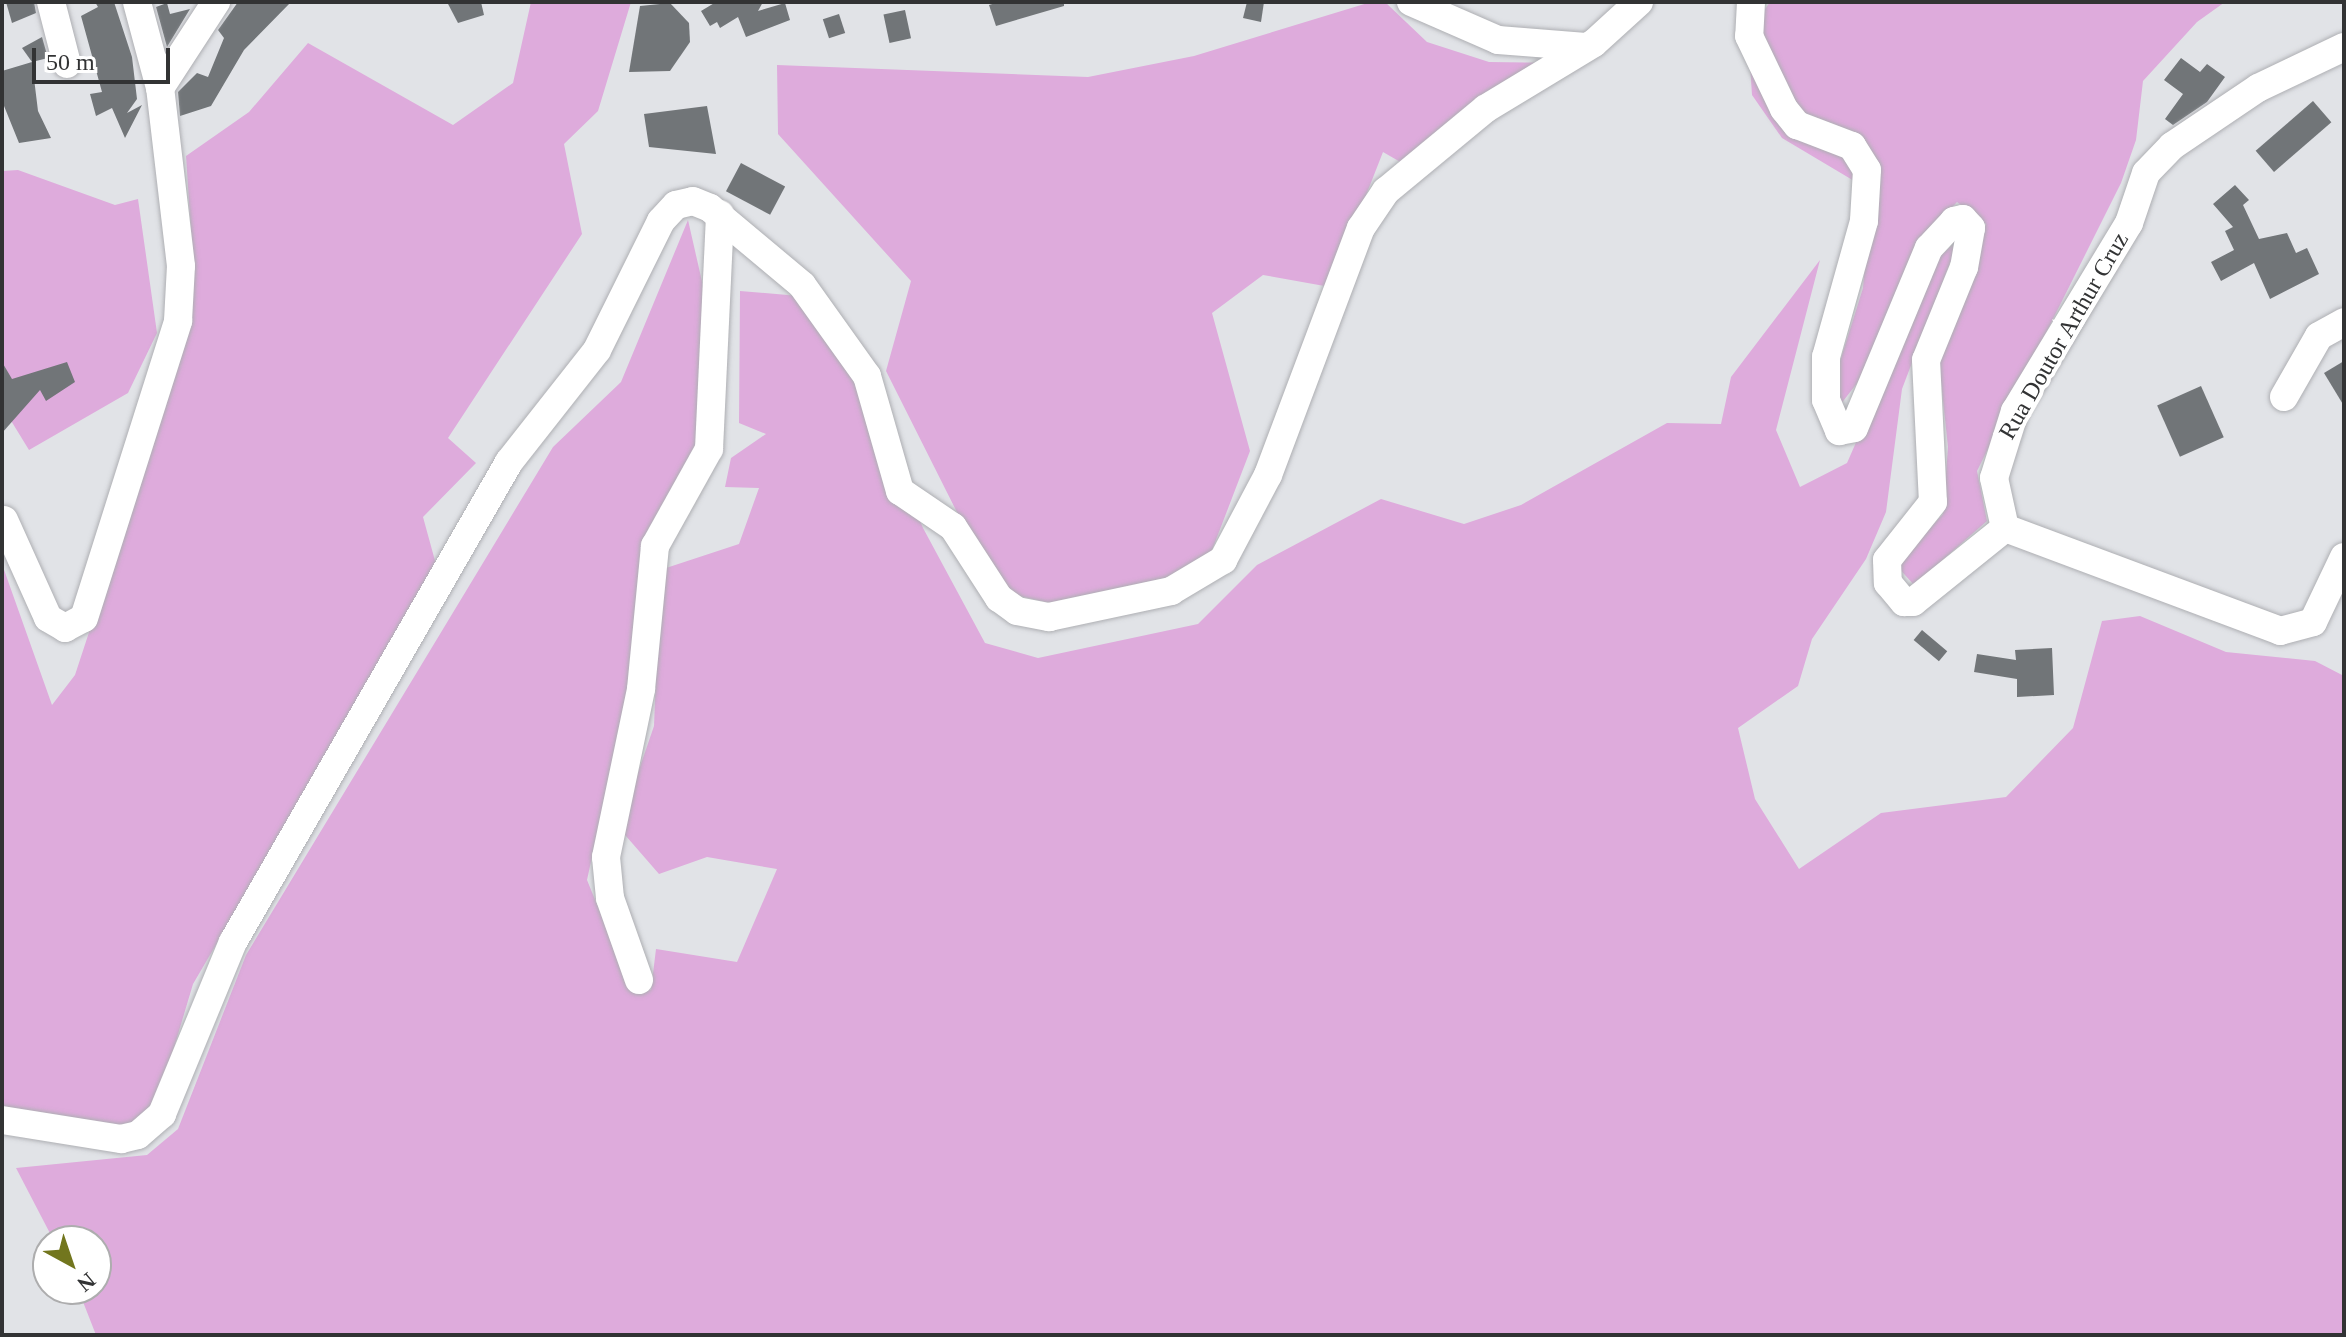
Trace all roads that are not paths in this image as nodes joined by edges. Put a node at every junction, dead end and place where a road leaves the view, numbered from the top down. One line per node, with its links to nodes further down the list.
1 (51, 2): 9 (street)
2 (137, 2): 10 (street)
3 (216, 2): 10 (street)
4 (1411, 2): 7 (street)
5 (1639, 2): 7 (street)
6 (1751, 2): 15 (street)
7 (1587, 47): 11 (street)
8 (2344, 47): 15 (street, Rua Doutor Arthur Cruz)
9 (67, 64)
10 (160, 88): 14 (street)
11 (720, 214): 17 (street); 18 (street)
12 (2344, 322): 13 (street)
13 (2284, 397)
14 (4, 520)
15 (2005, 528): 16 (street)
16 (2344, 557)
17 (639, 980)
18 (2, 1120)

